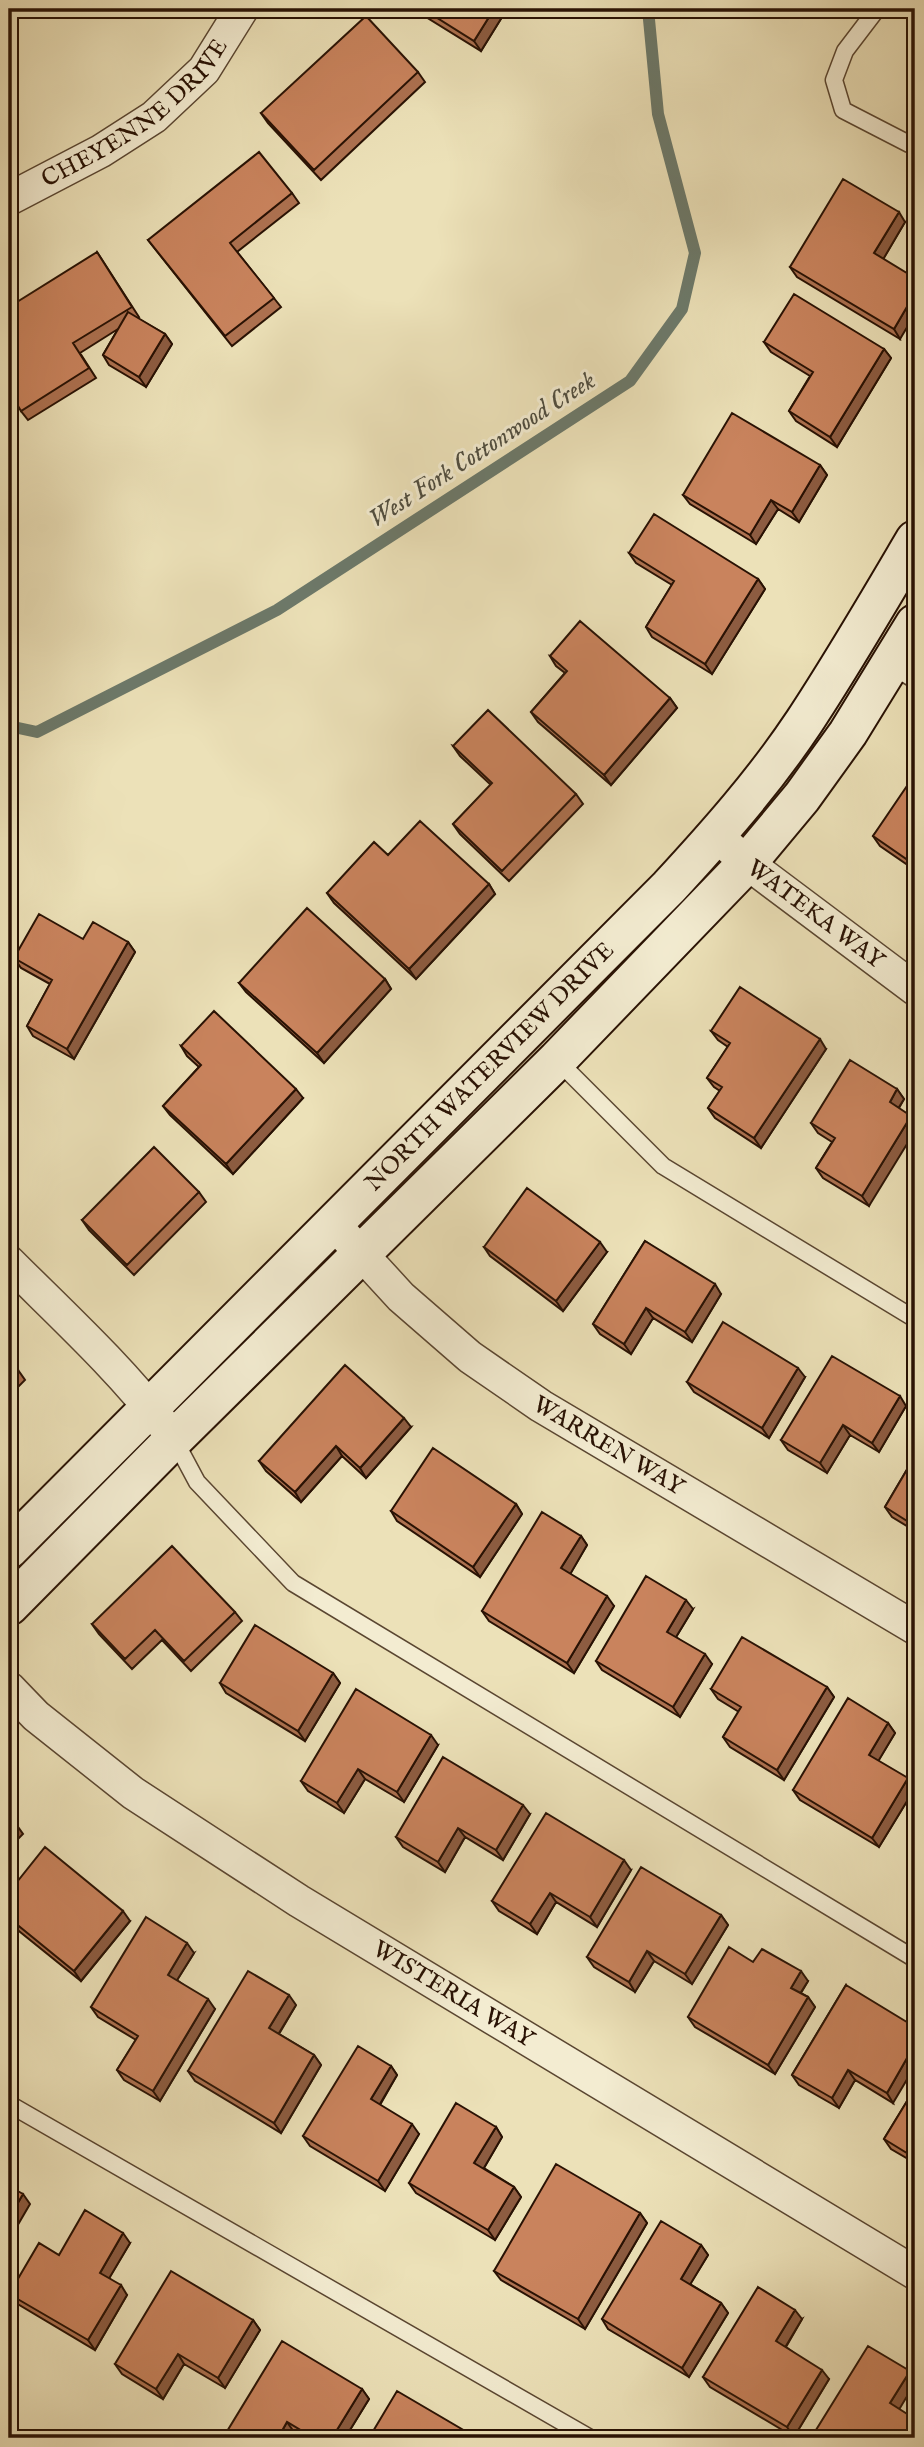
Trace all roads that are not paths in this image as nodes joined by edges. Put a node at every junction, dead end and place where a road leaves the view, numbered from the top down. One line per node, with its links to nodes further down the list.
1 (242, 9): 4 (street, CHEYENNE DRIVE)
2 (877, 9): 3 (lane)
3 (913, 143)
4 (9, 199)
5 (915, 540): 8 (street, NORTH WATERVIEW DRIVE)
6 (915, 624): 7 (street, NORTH WATERVIEW DRIVE)
7 (903, 673): 9 (street, NORTH WATERVIEW DRIVE)
8 (717, 836): 9 (street, WATEKA WAY); 12 (street, NORTH WATERVIEW DRIVE)
9 (747, 863): 10 (street, WATEKA WAY); 11 (street, NORTH WATERVIEW DRIVE)
10 (915, 989)
11 (556, 1060): 13 (street, NORTH WATERVIEW DRIVE); 15 (lane)
12 (334, 1224): 13 (street, WARREN WAY); 16 (street, NORTH WATERVIEW DRIVE)
13 (362, 1254): 17 (street, NORTH WATERVIEW DRIVE); 20 (street, WARREN WAY)
14 (9, 1262): 16 (street)
15 (915, 1319)
16 (149, 1407): 17 (street); 18 (street, NORTH WATERVIEW DRIVE)
17 (174, 1439): 19 (street, NORTH WATERVIEW DRIVE); 22 (lane)
18 (9, 1549)
19 (9, 1606)
20 (915, 1628)
21 (9, 1688): 24 (street, WISTERIA WAY)
22 (915, 1959)
23 (9, 2104): 25 (lane)
24 (915, 2273)
25 (590, 2438)

